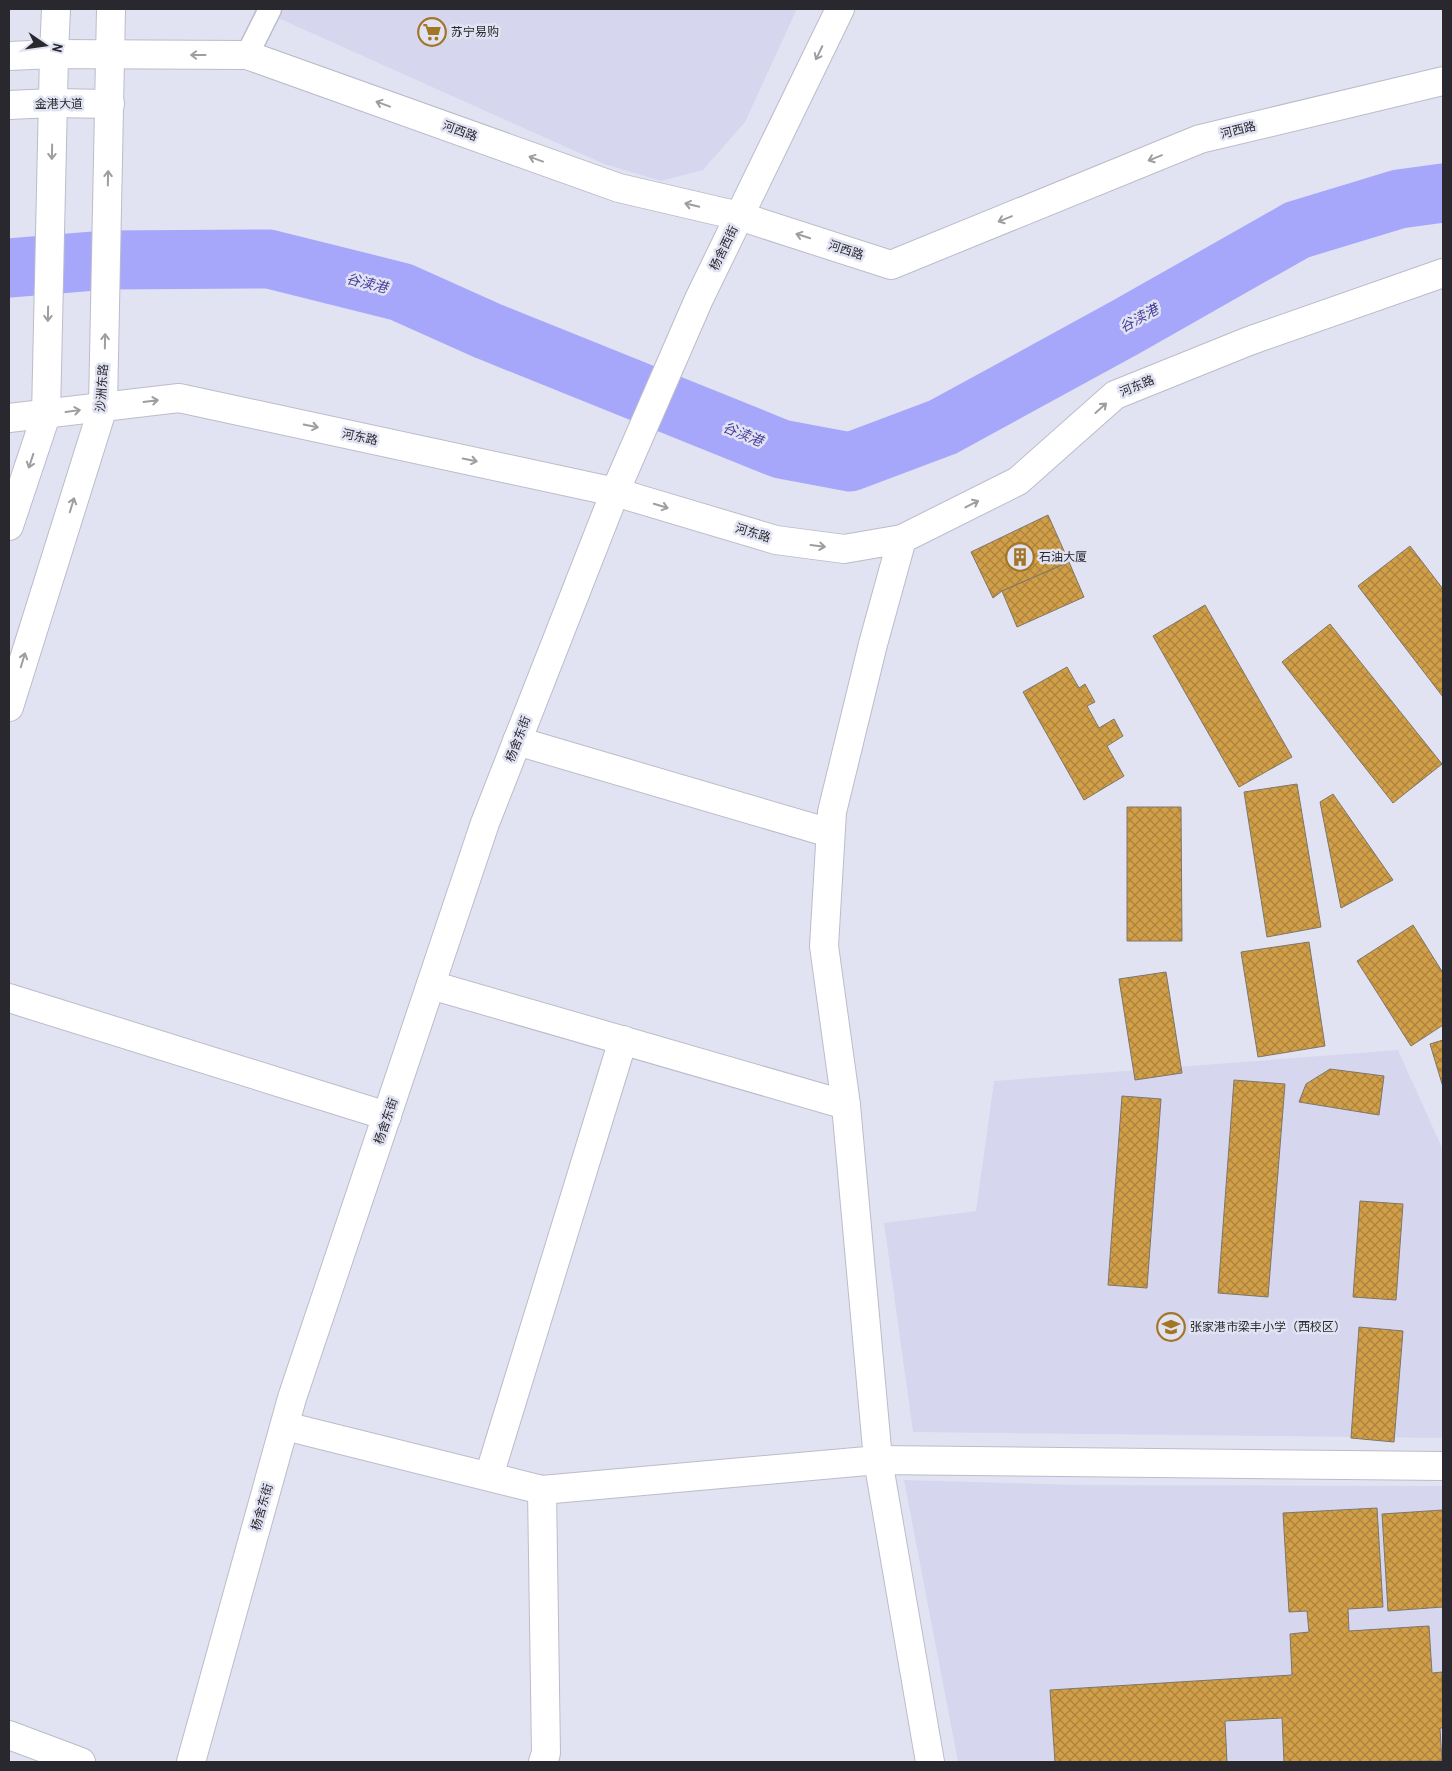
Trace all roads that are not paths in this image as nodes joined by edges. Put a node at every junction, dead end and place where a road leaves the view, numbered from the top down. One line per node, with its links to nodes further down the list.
1 (56, 9): 5 (street)
2 (111, 9): 6 (street, 沙洲东路)
3 (270, 9): 7 (street)
4 (840, 9): 13 (street, 杨舍西街, one-way to 13)
5 (54, 54): 6 (street, 河西路); 8 (street); 10 (street)
6 (111, 55): 7 (street, 河西路, one-way to 6); 11 (street, 沙洲东路)
7 (247, 55): 13 (street, 河西路, one-way to 7)
8 (9, 56)
9 (1443, 81): 13 (street, 河西路, one-way to 13)
10 (53, 103): 11 (street, 金港大道); 12 (street, 金港大道); 16 (street, one-way to 16)
11 (110, 104): 15 (street, 沙洲东路, one-way to 11)
12 (9, 105)
13 (739, 216): 18 (street, 杨舍西街)
14 (1443, 273): 20 (street, 河东路, one-way to 14)
15 (103, 407): 16 (street, 河东路, one-way to 15); 18 (street, 河东路, one-way to 18); 21 (street, 沙洲东路, one-way to 15)
16 (46, 415): 17 (street, 河东路); 19 (street, one-way to 19)
17 (9, 418)
18 (615, 492): 20 (street, 河东路, one-way to 20); 22 (street, 杨舍东街)
19 (9, 526)
20 (902, 539): 23 (street)
21 (9, 707)
22 (517, 741): 23 (street); 24 (street, 杨舍东街)
23 (830, 832): 27 (street)
24 (431, 985): 26 (street); 28 (street, 杨舍东街)
25 (9, 998): 28 (street)
26 (623, 1040): 27 (street); 32 (street)
27 (846, 1104): 30 (street)
28 (387, 1116): 29 (street, 杨舍东街)
29 (285, 1426): 32 (street); 36 (street, 杨舍东街)
30 (878, 1460): 31 (street); 33 (street); 38 (street)
31 (1443, 1466)
32 (489, 1476): 33 (street)
33 (542, 1490): 37 (street)
34 (9, 1735): 35 (street)
35 (81, 1762)
36 (191, 1762)
37 (544, 1762)
38 (930, 1762)

